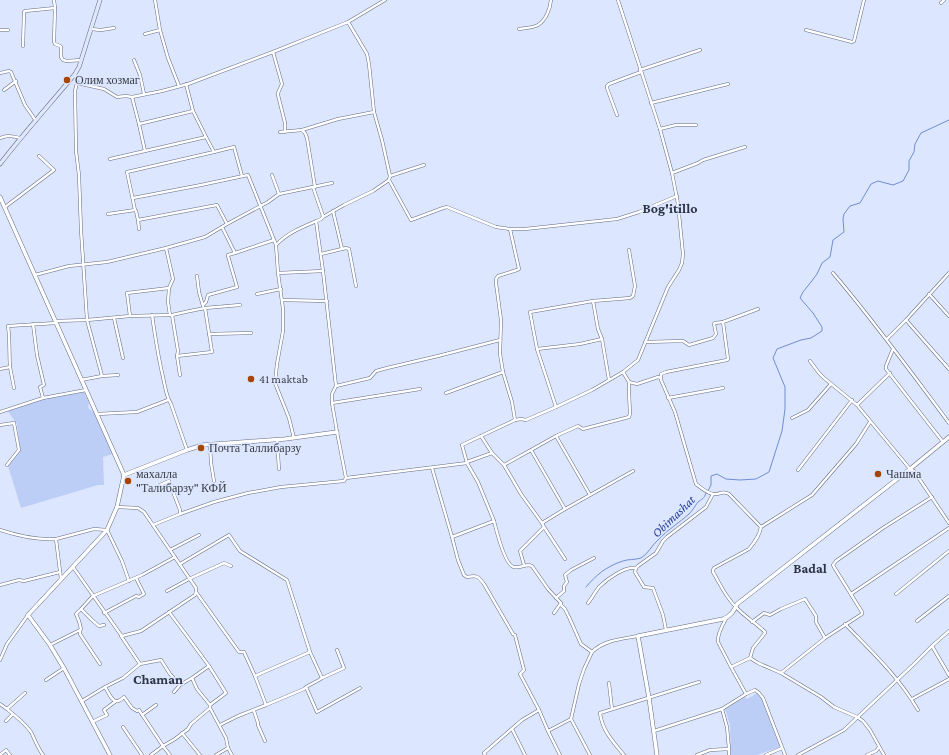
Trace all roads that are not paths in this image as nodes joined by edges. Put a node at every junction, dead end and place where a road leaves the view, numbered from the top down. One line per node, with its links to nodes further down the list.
1 (54, 0): 10 (street)
2 (100, 0): 13 (main road)
3 (155, 0): 17 (street)
4 (385, 0): 11 (street)
5 (551, 0): 14 (street)
6 (618, 0): 25 (street)
7 (864, 0): 18 (street)
8 (944, 0): 9 (street)
9 (941, 3)
10 (55, 8): 20 (street); 23 (street)
11 (348, 22): 22 (street); 38 (street)
12 (114, 28): 13 (street)
13 (91, 29): 23 (main road)
14 (519, 29)
15 (0, 30): 16 (street)
16 (8, 30)
17 (160, 30): 19 (street); 32 (street)
18 (806, 30)
19 (145, 34)
20 (23, 46)
21 (700, 50): 25 (street)
22 (273, 52): 30 (street); 46 (street)
23 (81, 60): 27 (main road)
24 (134, 60): 34 (street)
25 (641, 71): 36 (street); 39 (street)
26 (0, 73): 28 (street)
27 (75, 74): 29 (street); 40 (main road)
28 (16, 81): 33 (street); 40 (street)
29 (77, 83): 35 (street); 86 (street)
30 (186, 84): 32 (street); 37 (street)
31 (728, 84): 36 (street)
32 (179, 86): 34 (street)
33 (4, 90)
34 (144, 94): 35 (street)
35 (132, 97): 41 (street)
36 (650, 103): 43 (street)
37 (193, 111): 41 (street); 47 (street)
38 (374, 112): 44 (street); 60 (street)
39 (617, 115)
40 (36, 121): 49 (main road)
41 (139, 124): 51 (street)
42 (696, 125): 43 (street)
43 (660, 129): 57 (street)
44 (302, 130): 46 (street); 62 (street)
45 (280, 132): 46 (street)
46 (285, 132)
47 (206, 137): 51 (street); 52 (street)
48 (0, 138): 49 (street)
49 (20, 138): 55 (main road)
50 (745, 147): 57 (street)
51 (145, 151): 54 (street)
52 (214, 152): 59 (street); 66 (street)
53 (39, 156): 68 (street)
54 (110, 158)
55 (0, 164)
56 (424, 165): 60 (street)
57 (672, 172): 64 (street)
58 (272, 175): 63 (street)
59 (242, 176): 66 (street); 67 (street)
60 (390, 178): 70 (street); 78 (street)
61 (332, 183): 62 (street)
62 (314, 187): 63 (street); 72 (street)
63 (278, 194): 67 (street)
64 (677, 196): 78 (street); 119 (street)
65 (0, 197): 68 (street)
66 (133, 198): 71 (street)
67 (260, 206): 75 (street); 79 (street)
68 (5, 207): 91 (street)
69 (136, 211): 73 (street)
70 (333, 211): 72 (street); 82 (street)
71 (108, 214)
72 (323, 217): 74 (street)
73 (138, 220): 75 (street); 77 (street)
74 (316, 221): 80 (street); 85 (street)
75 (227, 224): 76 (street)
76 (222, 227): 81 (street); 84 (street)
77 (139, 229)
78 (510, 229): 118 (street)
79 (274, 240): 80 (street); 84 (street)
80 (276, 245): 88 (street)
81 (166, 248): 86 (street); 94 (street)
82 (342, 249): 85 (street); 93 (street)
83 (630, 250): 100 (street)
84 (235, 252): 102 (street)
85 (321, 254): 87 (street)
86 (83, 264): 91 (street); 109 (street)
87 (323, 271): 88 (street); 99 (street)
88 (278, 273): 95 (street)
89 (833, 273): 117 (street)
90 (949, 273): 97 (street)
91 (35, 276): 111 (street)
92 (197, 276): 102 (street)
93 (356, 286)
94 (169, 288): 105 (street); 106 (street)
95 (281, 289): 96 (street); 98 (street)
96 (257, 294)
97 (929, 294): 107 (street); 110 (street)
98 (282, 300): 99 (street); 163 (street)
99 (327, 301): 139 (street)
100 (593, 301): 116 (street); 121 (street)
101 (240, 305): 102 (street)
102 (204, 307): 105 (street); 115 (street)
103 (758, 309): 112 (street)
104 (152, 315): 105 (street); 106 (street); 147 (street)
105 (171, 315): 122 (street)
106 (130, 316): 108 (street)
107 (949, 316)
108 (114, 318): 109 (street); 123 (street)
109 (87, 320): 111 (street); 133 (street)
110 (906, 320): 117 (street); 126 (street)
111 (56, 322): 113 (street); 135 (street)
112 (724, 322): 119 (street); 134 (street)
113 (33, 324): 125 (street); 145 (street)
114 (250, 333): 115 (street)
115 (209, 334): 122 (street)
116 (602, 339): 121 (street); 136 (street)
117 (886, 339): 120 (street)
118 (500, 340): 128 (street); 139 (street)
119 (646, 342): 129 (street)
120 (894, 348): 130 (street); 157 (street)
121 (537, 349): 151 (street)
122 (176, 356): 132 (street)
123 (123, 358)
124 (810, 361): 138 (street)
125 (10, 368): 127 (street); 140 (street)
126 (949, 369)
127 (0, 370)
128 (503, 372): 144 (street); 155 (street)
129 (623, 372): 136 (street); 137 (street)
130 (890, 373): 150 (street); 165 (street)
131 (118, 375): 133 (street)
132 (180, 375)
133 (102, 376): 135 (street)
134 (661, 378): 137 (street); 146 (street)
135 (81, 380): 143 (street)
136 (609, 380): 151 (street)
137 (629, 382): 161 (street)
138 (831, 384): 148 (street); 154 (street)
139 (336, 386): 149 (street)
140 (14, 388)
141 (723, 388): 146 (street)
142 (420, 389): 149 (street)
143 (86, 390): 145 (street); 153 (street)
144 (446, 393)
145 (43, 398): 152 (street)
146 (668, 398): 182 (street)
147 (168, 400): 153 (street); 167 (street)
148 (852, 400): 150 (street); 176 (street)
149 (332, 403): 159 (street)
150 (857, 405): 156 (street)
151 (556, 408): 155 (street)
152 (0, 412)
153 (97, 414): 178 (street)
154 (792, 418)
155 (516, 420): 160 (street)
156 (870, 422): 175 (street); 193 (street)
157 (949, 423)
158 (0, 425): 172 (street)
159 (337, 432): 163 (street); 179 (street)
160 (481, 436): 169 (street); 170 (street)
161 (556, 436): 168 (street); 183 (street)
162 (949, 437): 165 (street)
163 (294, 438): 164 (street)
164 (277, 439): 166 (street); 174 (street)
165 (943, 442): 175 (street)
166 (210, 445): 167 (street); 180 (street)
167 (187, 450): 178 (street)
168 (531, 450): 171 (street); 186 (street)
169 (492, 453): 170 (street); 171 (street)
170 (467, 463): 173 (street); 188 (street)
171 (504, 465): 190 (street)
172 (7, 466)
173 (432, 468): 179 (street); 198 (street)
174 (279, 469)
175 (910, 469): 184 (street); 225 (street)
176 (798, 470)
177 (633, 471): 183 (street)
178 (124, 475): 185 (street)
179 (346, 478): 187 (street)
180 (214, 481)
181 (160, 485): 187 (street)
182 (713, 494): 193 (street); 209 (street)
183 (590, 495): 186 (street)
184 (932, 497): 189 (street); 218 (street)
185 (117, 507): 191 (street); 196 (street)
186 (565, 509): 190 (street)
187 (180, 514): 191 (street)
188 (494, 521): 198 (street); 206 (street)
189 (949, 523)
190 (542, 524): 192 (street)
191 (153, 525): 200 (street)
192 (544, 527): 204 (street); 206 (street)
193 (762, 527): 225 (street)
194 (949, 528): 218 (street)
195 (0, 530): 199 (street)
196 (107, 530): 199 (street); 208 (street); 214 (street)
197 (199, 535): 200 (street)
198 (452, 537): 282 (street)
199 (56, 539): 210 (street)
200 (170, 550): 202 (street)
201 (949, 551): 219 (street)
202 (175, 557): 205 (street); 211 (street)
203 (594, 558): 222 (street)
204 (565, 559)
205 (180, 564): 212 (street); 245 (street)
206 (524, 565): 222 (street)
207 (231, 566): 212 (street)
208 (73, 567): 213 (street); 220 (street)
209 (636, 568): 223 (street); 237 (street)
210 (60, 572): 213 (street); 215 (street)
211 (136, 578): 214 (street); 228 (street)
212 (189, 579): 216 (street); 217 (street)
213 (61, 580): 230 (street)
214 (129, 581): 220 (street)
215 (0, 585)
216 (167, 591)
217 (196, 592): 227 (street); 256 (street)
218 (851, 594): 234 (street)
219 (896, 594)
220 (92, 596): 226 (street); 228 (street)
221 (949, 596): 232 (street)
222 (556, 598): 224 (street)
223 (588, 603)
224 (561, 605): 229 (street); 246 (street)
225 (735, 607): 231 (street); 233 (street)
226 (80, 609): 235 (street); 236 (street)
227 (169, 612): 239 (street); 251 (street)
228 (104, 613): 239 (street)
229 (554, 613)
230 (28, 615): 242 (street); 248 (street)
231 (728, 617): 237 (street); 252 (street)
232 (918, 621)
233 (752, 622): 241 (street); 247 (street)
234 (846, 624): 241 (street); 261 (street)
235 (104, 625)
236 (80, 630): 242 (street); 249 (street)
237 (666, 630): 240 (street)
238 (949, 631): 243 (street)
239 (121, 636): 250 (street)
240 (638, 636): 246 (street); 271 (street)
241 (825, 638): 254 (street)
242 (50, 645): 253 (street)
243 (932, 646): 255 (street); 261 (street)
244 (337, 650): 258 (street)
245 (310, 652): 256 (street); 258 (street)
246 (592, 652): 288 (street)
247 (750, 658): 252 (street); 254 (street)
248 (0, 660)
249 (100, 664)
250 (140, 664): 264 (street); 265 (street)
251 (209, 666): 257 (street); 277 (street)
252 (730, 667): 270 (street)
253 (64, 668): 260 (street); 273 (street)
254 (781, 673): 287 (street)
255 (949, 675)
256 (255, 676): 278 (street)
257 (192, 678): 264 (street); 277 (street)
258 (322, 678): 266 (street)
259 (949, 679): 272 (street)
260 (46, 680)
261 (898, 680): 272 (street); 287 (street)
262 (698, 682): 271 (street)
263 (609, 683): 280 (street)
264 (180, 685): 268 (street)
265 (105, 687): 273 (street); 274 (street)
266 (306, 687): 267 (street); 278 (street)
267 (360, 688)
268 (174, 692)
269 (25, 693): 279 (street)
270 (746, 694): 281 (street); 301 (street)
271 (649, 698): 280 (street); 295 (street)
272 (912, 699): 283 (street)
273 (81, 701): 290 (street)
274 (117, 701): 286 (street); 290 (street)
275 (0, 704): 279 (street)
276 (156, 705): 286 (street)
277 (210, 706): 291 (street); 296 (street)
278 (266, 706): 284 (street)
279 (7, 709): 285 (street)
280 (612, 709): 317 (street)
281 (722, 709): 295 (street); 302 (street)
282 (538, 710): 293 (street); 294 (street)
283 (918, 710)
284 (254, 711): 291 (street); 297 (street)
285 (13, 714): 289 (street); 306 (street)
286 (142, 715): 298 (street)
287 (857, 717): 299 (street); 323 (street)
288 (571, 719): 294 (street); 316 (street)
289 (6, 721)
290 (92, 722): 307 (street)
291 (220, 725): 300 (street)
292 (123, 726): 308 (street)
293 (512, 729): 303 (street); 314 (street)
294 (548, 731): 315 (street)
295 (654, 732): 318 (street)
296 (182, 733): 298 (street); 311 (street)
297 (265, 741)
298 (163, 746): 309 (street); 310 (street)
299 (879, 746): 324 (street); 325 (street)
300 (228, 748): 312 (street); 313 (street)
301 (782, 748): 321 (street); 322 (street)
302 (729, 749): 319 (street); 320 (street)
303 (483, 754)
304 (0, 755): 305 (street)
305 (10, 755)
306 (43, 755)
307 (110, 755)
308 (142, 755)
309 (151, 755)
310 (170, 755)
311 (200, 755)
312 (216, 755)
313 (232, 755)
314 (525, 755)
315 (560, 755)
316 (590, 755)
317 (624, 755)
318 (657, 755)
319 (697, 755)
320 (729, 755)
321 (766, 755)
322 (785, 755)
323 (798, 755)
324 (867, 755)
325 (884, 755)

